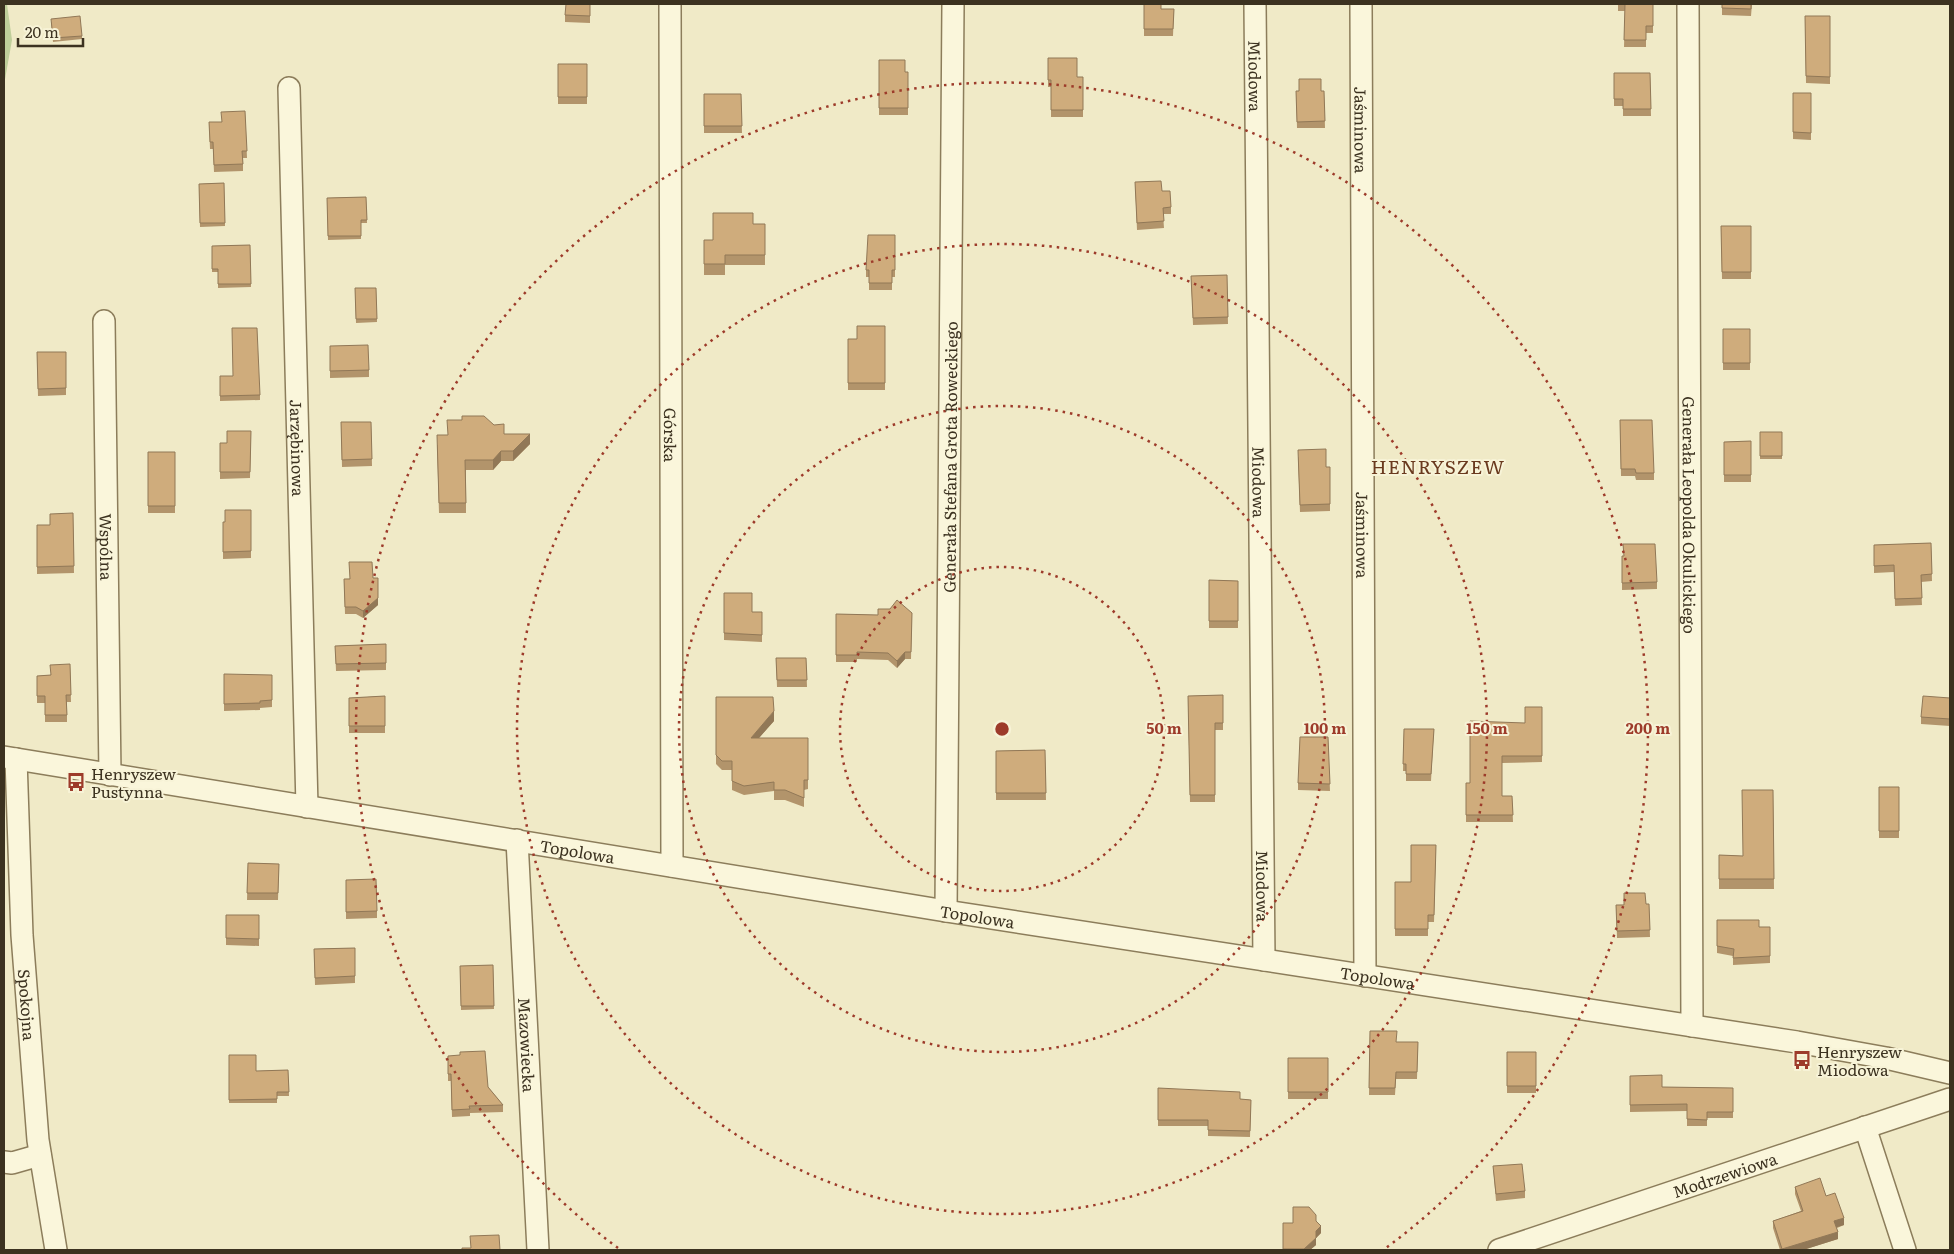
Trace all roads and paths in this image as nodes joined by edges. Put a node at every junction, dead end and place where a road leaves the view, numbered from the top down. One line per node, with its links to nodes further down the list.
1 (670, 4): 12 (street, Górska)
2 (953, 4): 13 (street, Generała Stefana Grota Roweckiego)
3 (1255, 4): 14 (street, Miodowa)
4 (1361, 4): 15 (street, Jaśminowa)
5 (1688, 4): 16 (street, Generała Leopolda Okulickiego)
6 (289, 88): 10 (street, Jarzębinowa)
7 (104, 321): 9 (street, Wspólna)
8 (10, 758): 9 (street, Topolowa); 20 (street, Spokojna)
9 (110, 775): 10 (street, Topolowa)
10 (307, 807): 11 (street, Topolowa)
11 (517, 840): 12 (street, Topolowa); 23 (street, Mazowiecka)
12 (672, 866): 13 (street, Topolowa)
13 (946, 911): 14 (street, Topolowa)
14 (1264, 960): 15 (street, Topolowa)
15 (1365, 976): 16 (street, Topolowa)
16 (1692, 1026): 17 (street, Topolowa)
17 (1950, 1073)
18 (1950, 1099): 19 (street, Modrzewiowa)
19 (1865, 1127): 24 (street, Modrzewiowa); 25 (street)
20 (40, 1154): 21 (street); 22 (street, Spokojna)
21 (4, 1162)
22 (56, 1250)
23 (538, 1250)
24 (1499, 1250)
25 (1905, 1250)

